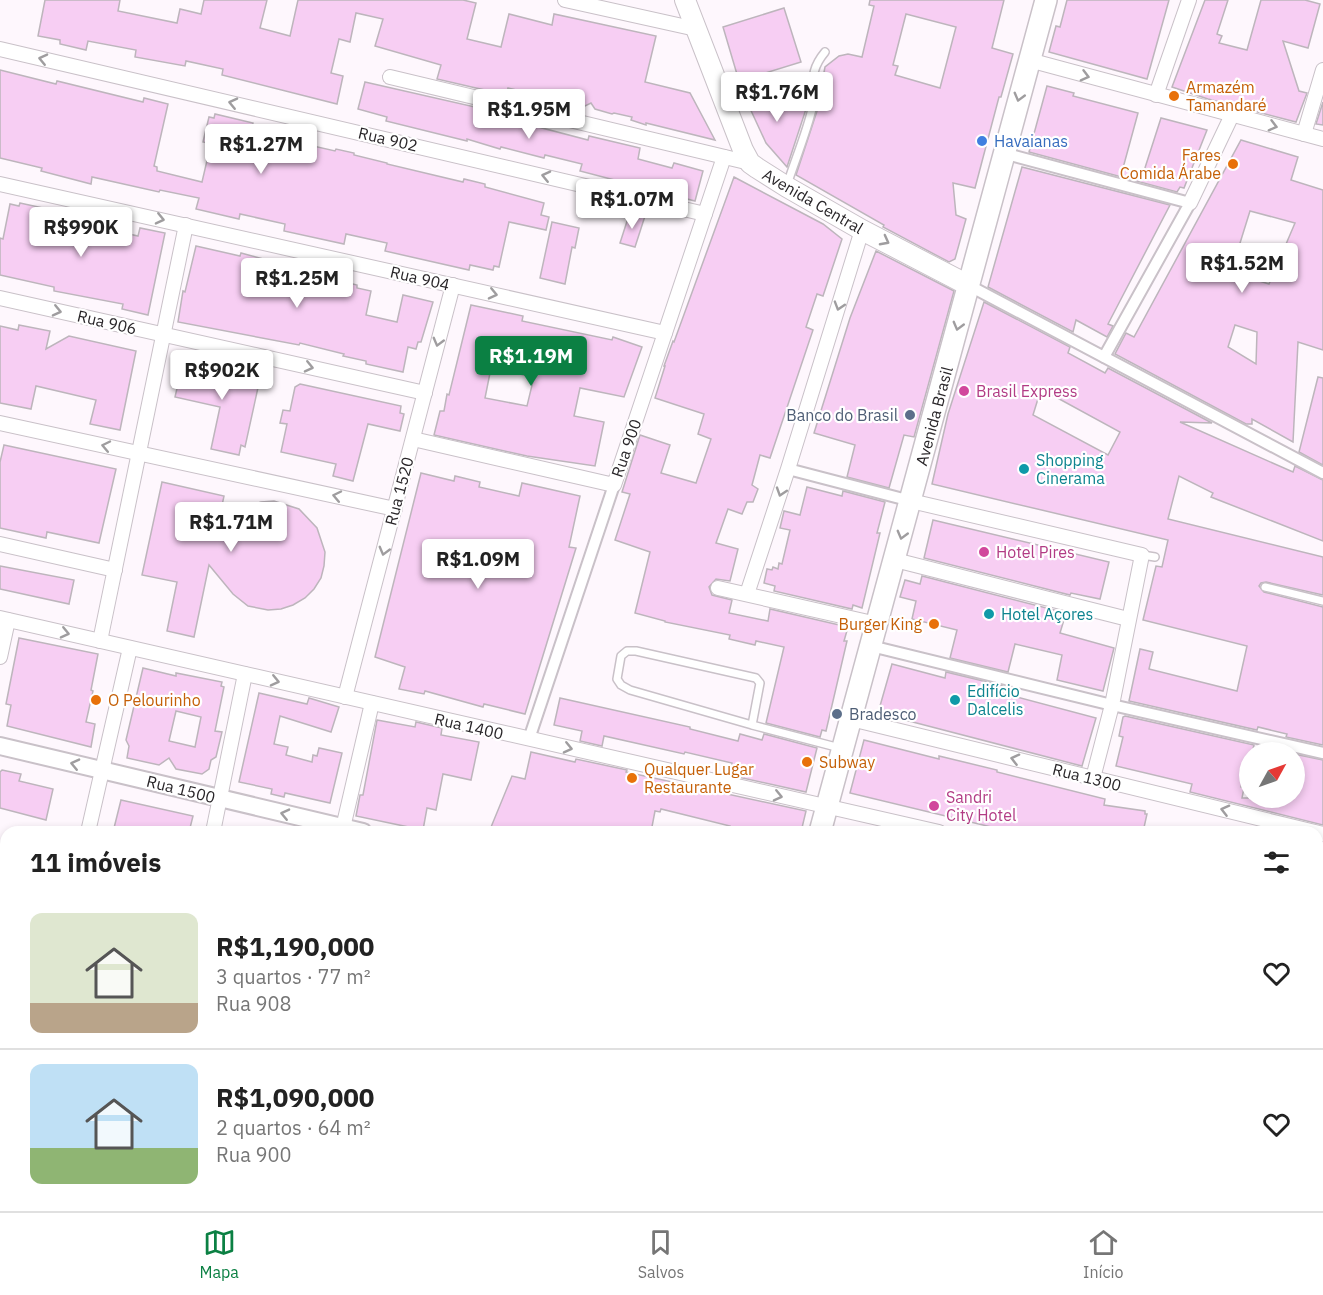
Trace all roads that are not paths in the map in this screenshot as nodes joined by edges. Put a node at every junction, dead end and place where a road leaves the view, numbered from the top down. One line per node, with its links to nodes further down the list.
1 (566, 0): 5 (street)
2 (685, 0): 5 (main road, Avenida Central)
3 (1046, 0): 8 (main road, Avenida Brasil)
4 (1189, 0): 11 (street)
5 (696, 29): 17 (main road, Avenida Central)
6 (0, 49): 21 (street, Rua 902, one-way to 6)
7 (825, 52): 19 (lane)
8 (1029, 60): 11 (street, one-way to 11); 15 (main road, Avenida Brasil, one-way to 15)
9 (1323, 70): 13 (street)
10 (390, 77): 16 (street)
11 (1156, 95): 12 (street)
12 (1232, 115): 13 (street, one-way to 13); 20 (street)
13 (1304, 134): 14 (street)
14 (1323, 139)
15 (1003, 153): 20 (street); 25 (main road, Avenida Brasil)
16 (724, 156): 17 (street); 21 (street, Rua 900)
17 (750, 163): 19 (main road, Avenida Central)
18 (0, 184): 22 (street, Rua 904, one-way to 22)
19 (787, 187): 23 (main road, Avenida Central)
20 (1190, 203): 29 (street)
21 (705, 214): 27 (street, Rua 900)
22 (186, 225): 24 (street, Rua 904); 28 (street)
23 (862, 230): 25 (main road, Avenida Central, one-way to 25); 34 (street, one-way to 34)
24 (453, 285): 27 (street, Rua 904, one-way to 27); 30 (street, Rua 1520, one-way to 30)
25 (968, 285): 29 (street); 37 (main road, Avenida Brasil, one-way to 37)
26 (0, 298): 28 (street, Rua 906, one-way to 28)
27 (665, 333): 36 (street, Rua 900)
28 (164, 334): 30 (street, Rua 906, one-way to 30); 33 (street)
29 (1104, 357): 35 (street)
30 (425, 393): 32 (street, Rua 1520)
31 (0, 423): 33 (street, one-way to 31)
32 (413, 439): 36 (street); 38 (street, Rua 1520)
33 (139, 453): 38 (street, one-way to 33); 41 (street)
34 (788, 469): 37 (street); 44 (street, one-way to 44)
35 (1323, 473)
36 (614, 485): 59 (street, Rua 900)
37 (911, 501): 40 (main road, Avenida Brasil, one-way to 40); 47 (street)
38 (394, 508): 54 (street, Rua 1520, one-way to 54)
39 (0, 544): 41 (street)
40 (895, 560): 47 (street); 48 (main road, Avenida Brasil)
41 (115, 570): 49 (street)
42 (1265, 587): 45 (lane)
43 (718, 588): 44 (street)
44 (747, 594): 48 (street)
45 (1323, 601)
46 (4, 619): 49 (street, Rua 1400, one-way to 49); 52 (street)
47 (1128, 619): 56 (street)
48 (878, 624): 50 (main road, Avenida Brasil)
49 (100, 641): 51 (street, Rua 1400)
50 (871, 646): 56 (street); 57 (main road, Avenida Brasil)
51 (130, 648): 53 (street, Rua 1400); 63 (street)
52 (0, 657)
53 (245, 674): 54 (street, Rua 1400, one-way to 54); 65 (street)
54 (345, 697): 55 (street, Rua 1400)
55 (372, 703): 59 (street, Rua 1400); 70 (street)
56 (1112, 705): 62 (street); 64 (street)
57 (851, 719): 61 (main road, Avenida Brasil); 64 (street, Rua 1300, one-way to 57)
58 (752, 725): 58 (lane); 61 (lane)
59 (529, 739): 66 (street, Rua 1400, one-way to 66)
60 (0, 746): 63 (street, Rua 1500, one-way to 60)
61 (843, 748): 66 (main road, Avenida Brasil)
62 (1323, 753)
63 (102, 770): 65 (street, Rua 1500); 67 (street)
64 (1093, 778): 73 (street, Rua 1300, one-way to 64)
65 (220, 798): 68 (street); 69 (street, Rua 1500, one-way to 65)
66 (827, 807): 71 (main road, Avenida Brasil); 72 (street, Rua 1400)
67 (89, 826)
68 (214, 826)
69 (328, 826)
70 (344, 826)
71 (822, 826)
72 (912, 826)
73 (1290, 826)

